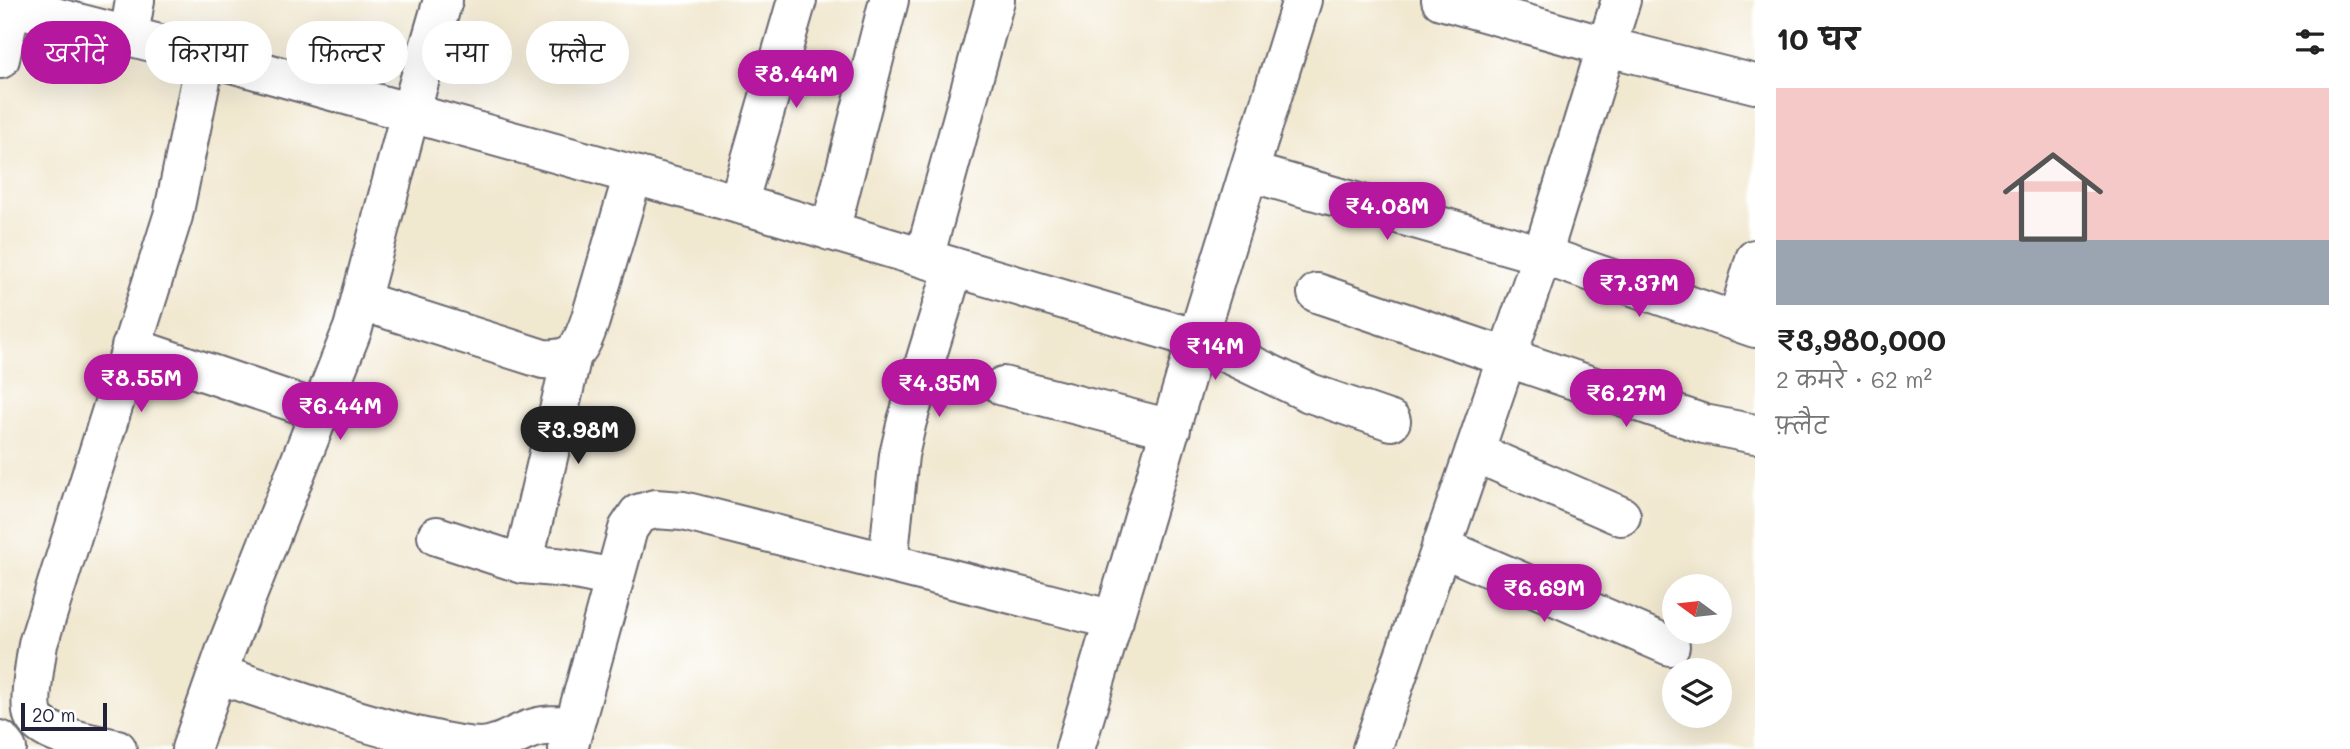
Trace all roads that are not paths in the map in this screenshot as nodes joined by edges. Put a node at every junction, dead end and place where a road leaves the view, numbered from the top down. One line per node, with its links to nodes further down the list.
1 (443, 0): 15 (street)
2 (797, 0): 18 (street)
3 (889, 0): 19 (street)
4 (995, 0): 22 (street)
5 (1303, 0): 16 (street)
6 (1441, 0): 10 (street)
7 (1621, 0): 10 (street)
8 (6, 4): 9 (street); 11 (street)
9 (132, 18)
10 (1608, 47): 14 (street); 20 (street)
11 (0, 59)
12 (272, 75): 15 (street)
13 (200, 84): 27 (street)
14 (1755, 84)
15 (410, 113): 17 (street); 24 (street)
16 (1249, 172): 20 (street); 26 (street)
17 (633, 175): 18 (street); 28 (street)
18 (738, 204): 19 (street)
19 (830, 230): 22 (street)
20 (1542, 255): 25 (street); 29 (street)
21 (1755, 259): 25 (street)
22 (939, 262): 26 (street); 39 (street)
23 (1317, 293): 29 (street)
24 (361, 301): 28 (street); 31 (street)
25 (1746, 324)
26 (1197, 339): 32 (street); 33 (street)
27 (131, 347): 31 (street); 49 (street)
28 (572, 355): 40 (street)
29 (1506, 358): 34 (street); 35 (street)
30 (1003, 386): 33 (street)
31 (320, 411): 44 (street)
32 (1391, 421)
33 (1171, 429): 42 (street)
34 (1755, 434)
35 (1474, 452): 36 (street); 38 (street)
36 (1621, 516)
37 (438, 536): 40 (street)
38 (1441, 548): 43 (street); 52 (street)
39 (888, 563): 41 (street); 42 (street)
40 (523, 564): 41 (street)
41 (614, 578): 45 (street)
42 (1114, 620): 51 (street)
43 (1671, 646)
44 (217, 674): 47 (street); 50 (street)
45 (570, 737): 47 (street)
46 (0, 740): 48 (street)
47 (411, 742)
48 (7, 749)
49 (117, 749)
50 (191, 749)
51 (1075, 749)
52 (1373, 749)

